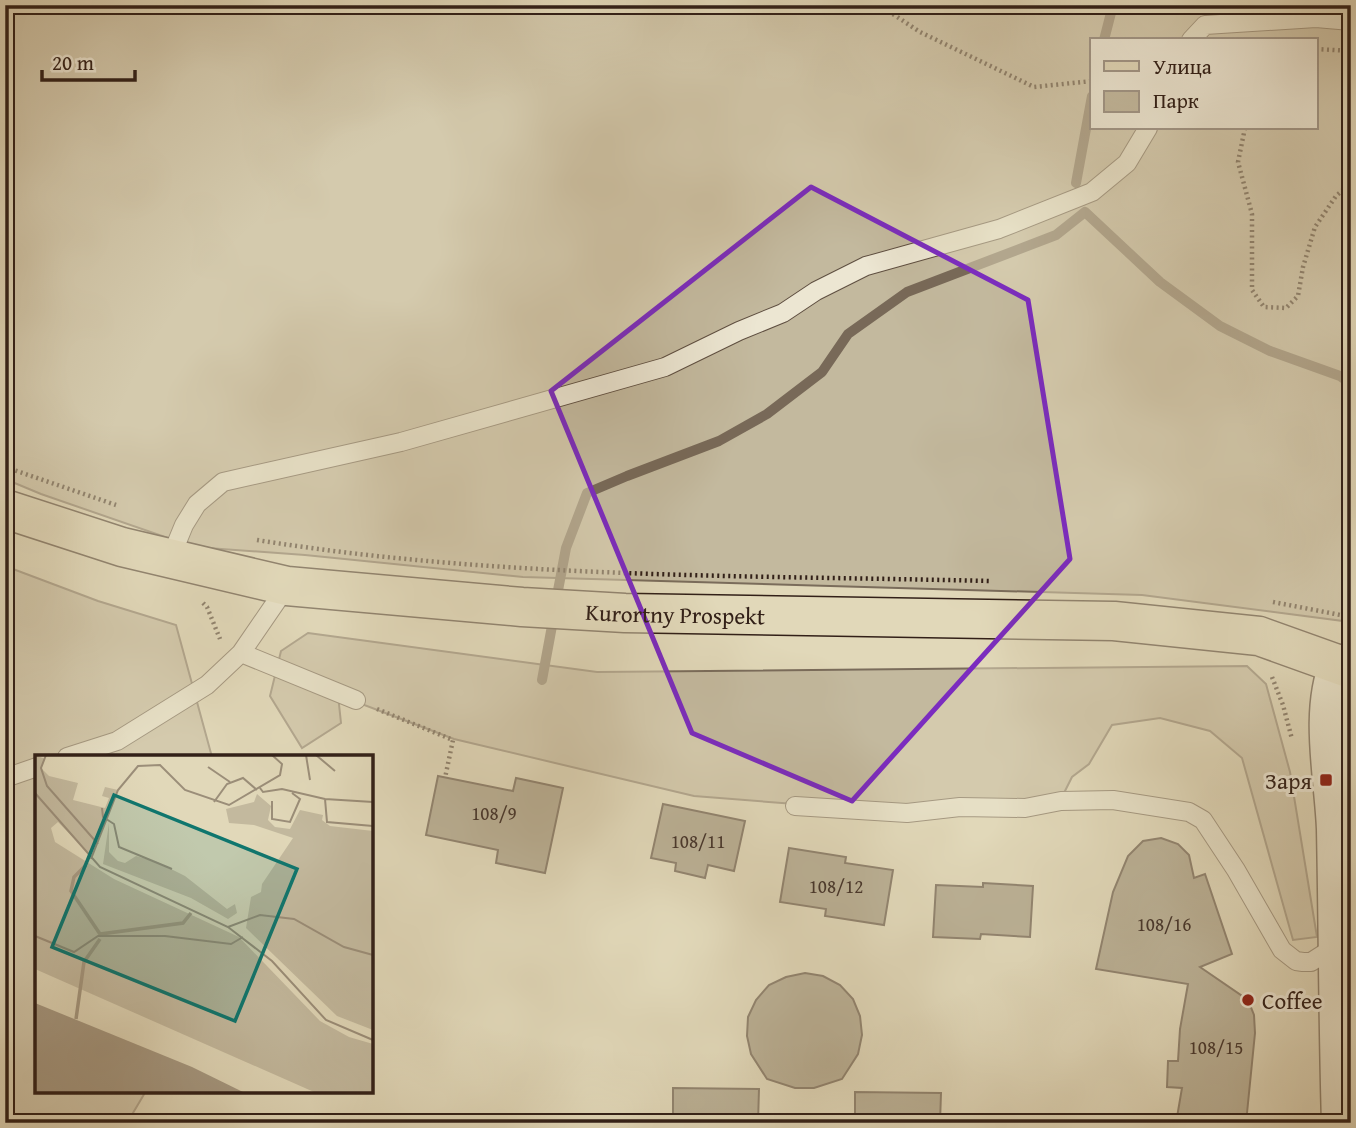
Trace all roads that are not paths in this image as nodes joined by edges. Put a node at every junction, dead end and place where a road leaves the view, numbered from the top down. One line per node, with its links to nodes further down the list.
1 (1351, 21): 2 (lane)
2 (1193, 38)
3 (1146, 130): 5 (lane)
4 (5, 509): 5 (main road, Kurortny Prospekt)
5 (170, 559): 6 (main road, Kurortny Prospekt)
6 (287, 586): 7 (lane); 8 (main road, Kurortny Prospekt)
7 (242, 651): 9 (lane); 10 (lane)
8 (1345, 667): 14 (street)
9 (356, 701)
10 (73, 755)
11 (35, 768): 12 (lane)
12 (5, 778)
13 (795, 806): 14 (lane)
14 (1344, 950): 15 (street)
15 (1341, 1123)

